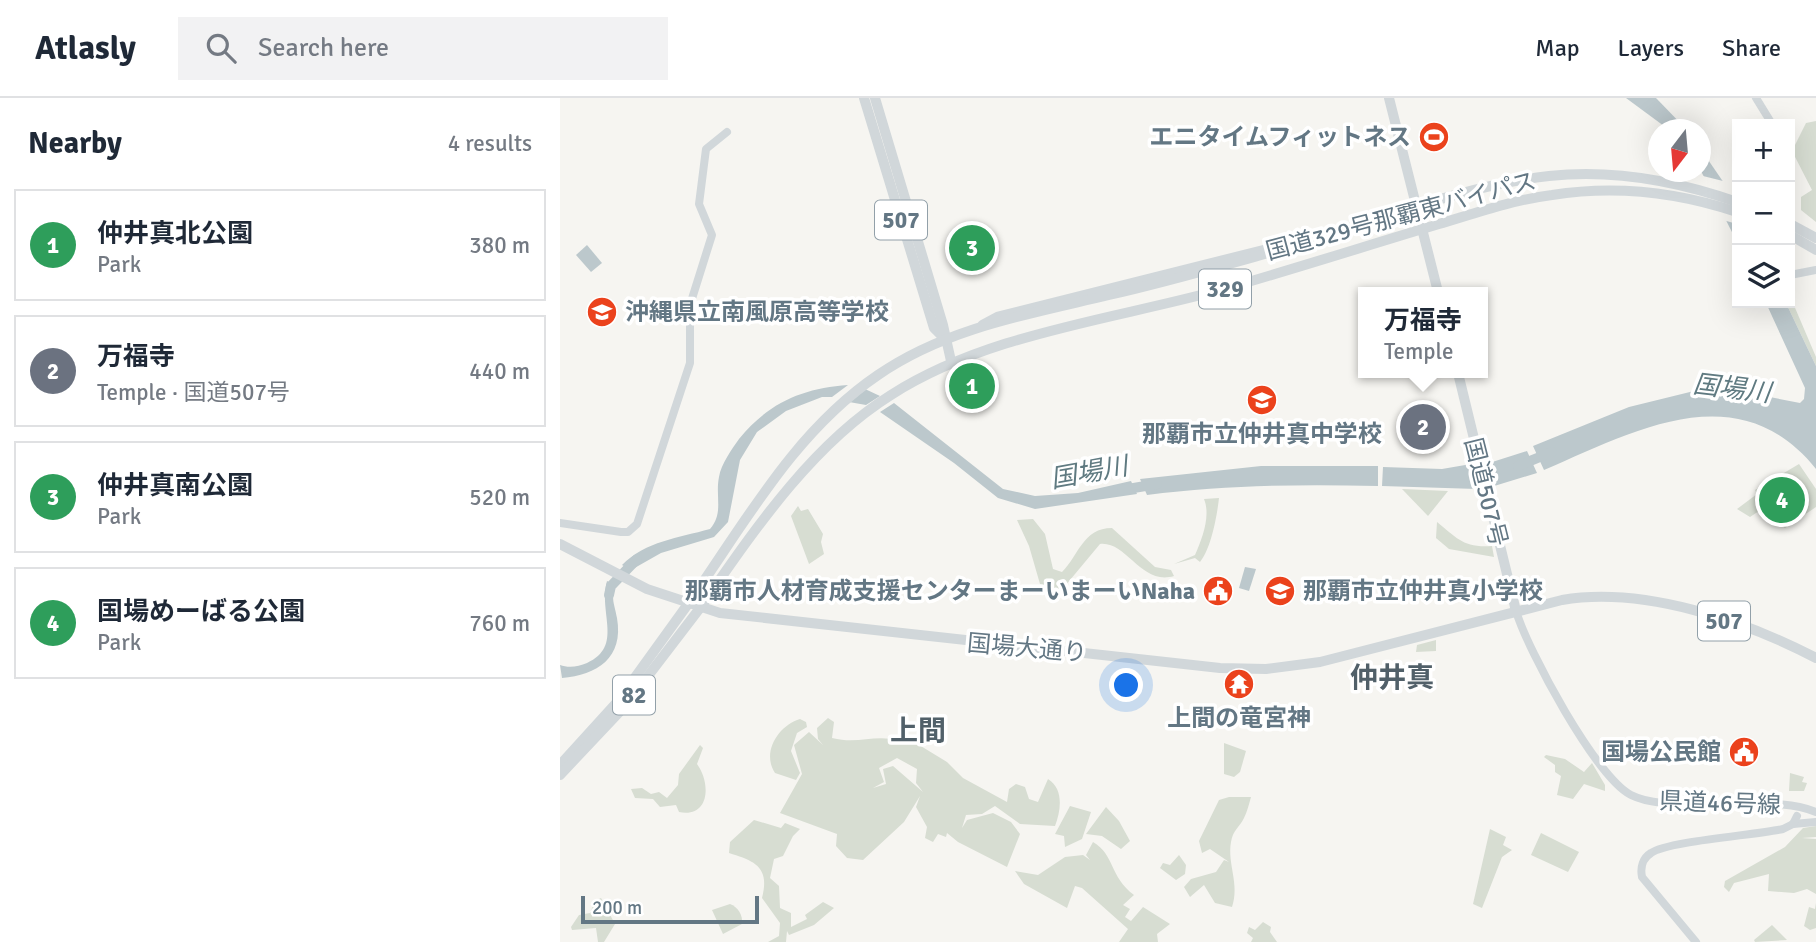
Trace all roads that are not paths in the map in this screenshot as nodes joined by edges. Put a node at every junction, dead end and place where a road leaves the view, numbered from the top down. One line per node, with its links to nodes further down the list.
1 (864, 98): 20 (highway, 507)
2 (874, 98): 20 (highway, 507)
3 (1390, 98): 8 (highway)
4 (1756, 98): 5 (street)
5 (1769, 119)
6 (727, 132): 23 (street)
7 (1732, 200): 8 (highway, 国道329号那覇東バイパス / 329)
8 (1418, 208): 11 (highway); 12 (highway, 国道329号那覇東バイパス / 329)
9 (1732, 210): 11 (highway, 国道329号那覇東バイパス / 329)
10 (1795, 227): 14 (highway)
11 (1423, 229): 18 (highway); 21 (highway, 国道329号那覇東バイパス / 329)
12 (1320, 237): 19 (highway, 国道329号那覇東バイパス / 329); 19 (street)
13 (1795, 238): 15 (highway)
14 (1816, 238)
15 (1816, 250)
16 (1816, 270): 17 (street)
17 (1795, 274)
18 (1437, 287)
19 (975, 328): 20 (highway, 国道329号那覇東バイパス / 329)
20 (944, 338): 21 (highway, 507); 25 (highway, 国道329号那覇東バイパス / 329)
21 (951, 361): 26 (highway, 国道329号那覇東バイパス / 329)
22 (1459, 378): 27 (highway, 国道507号)
23 (560, 523)
24 (560, 544): 25 (highway, 国場大通り)
25 (688, 604): 26 (highway, 国場大通り); 29 (main road, 82)
26 (700, 608): 27 (highway, 国場大通り / 507); 30 (main road, 82)
27 (1516, 611): 28 (highway, 507); 31 (street, 県道46号線)
28 (1816, 658)
29 (560, 765)
30 (560, 775)
31 (1790, 804): 32 (street); 33 (street, 県道46号線)
32 (1813, 811): 33 (street)
33 (1795, 820): 34 (street); 35 (street, 県道46号線)
34 (1816, 822)
35 (1696, 942)

